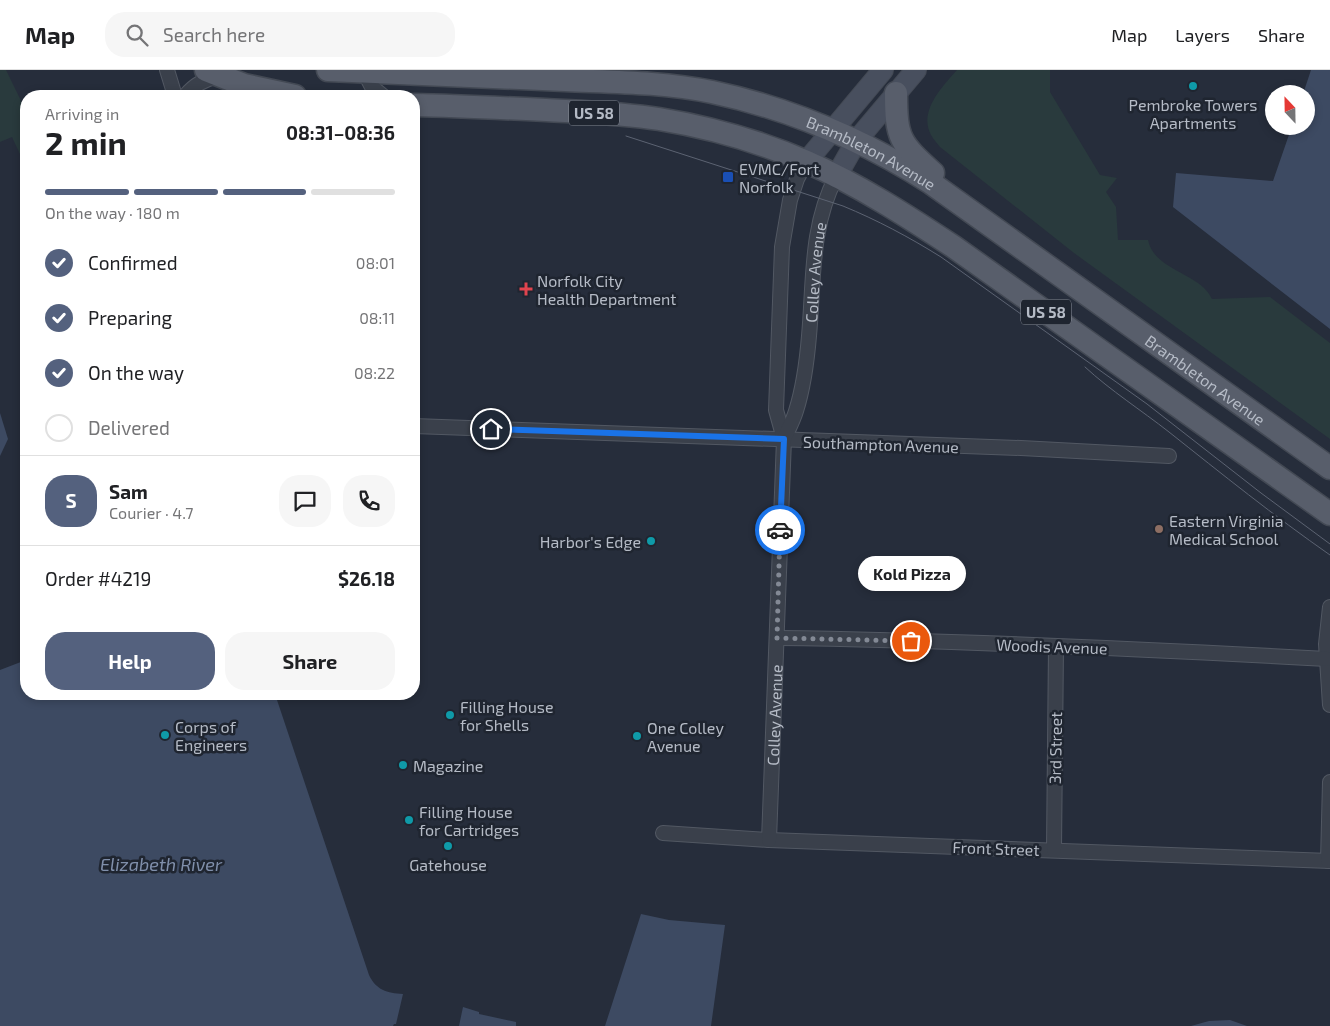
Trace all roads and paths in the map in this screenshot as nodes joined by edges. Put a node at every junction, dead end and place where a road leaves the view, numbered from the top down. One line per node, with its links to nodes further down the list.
1 (167, 70): 8 (street)
2 (328, 70): 5 (main road, Brambleton Avenue / US 58)
3 (883, 70): 14 (main road, Colley Avenue)
4 (916, 70): 12 (main road, Colley Avenue)
5 (364, 71): 7 (main road, Brambleton Avenue / US 58); 11 (street)
6 (212, 73): 9 (street); 10 (main road)
7 (448, 73): 14 (main road, Brambleton Avenue / US 58)
8 (173, 90)
9 (190, 90)
10 (268, 90)
11 (376, 90)
12 (896, 93): 15 (main road, Colley Avenue); 18 (main road)
13 (420, 105): 16 (main road, US 58)
14 (832, 129): 15 (main road, Brambleton Avenue / US 58); 16 (main road, Colley Avenue)
15 (857, 140): 17 (main road, Colley Avenue); 18 (main road, Brambleton Avenue / US 58)
16 (806, 162): 17 (main road, US 58); 20 (street, Colley Avenue)
17 (836, 176): 20 (street, Colley Avenue); 23 (main road, US 58)
18 (992, 225): 22 (main road, Brambleton Avenue / US 58)
19 (420, 426): 20 (street, Southampton Avenue)
20 (784, 439): 21 (street, Southampton Avenue); 25 (street, Colley Avenue)
21 (1169, 456)
22 (1330, 468)
23 (1330, 514)
24 (1330, 607): 27 (street)
25 (777, 638): 26 (street, Woodis Avenue); 31 (street, Colley Avenue)
26 (1056, 646): 27 (street, Woodis Avenue); 32 (street, 3rd Street)
27 (1327, 659): 28 (street)
28 (1330, 706)
29 (1330, 782): 33 (street)
30 (663, 833): 31 (street, Front Street)
31 (769, 840): 32 (street, Front Street)
32 (1054, 850): 33 (street, Front Street)
33 (1329, 861)

